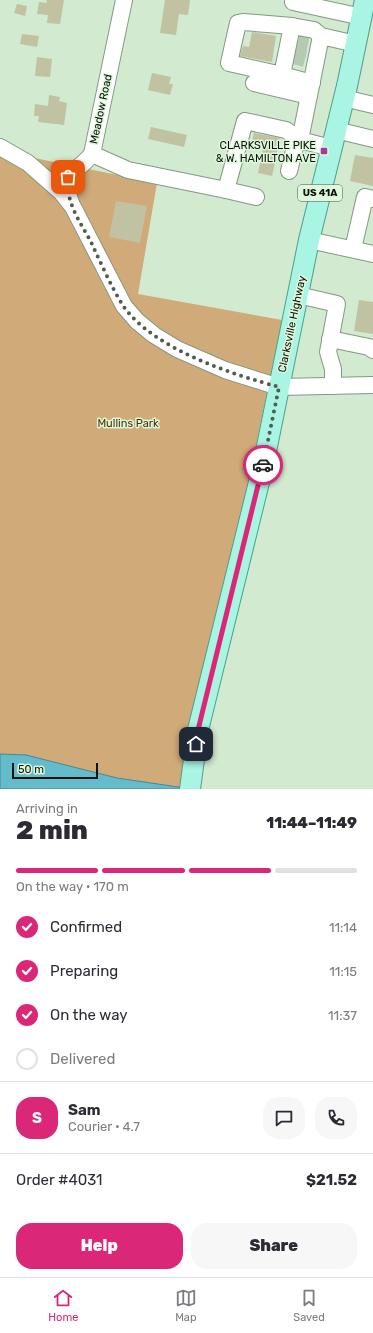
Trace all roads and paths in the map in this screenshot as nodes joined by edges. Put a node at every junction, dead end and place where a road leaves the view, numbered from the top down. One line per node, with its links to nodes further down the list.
1 (124, 0): 15 (street, Meadow Road)
2 (293, 2): 3 (street)
3 (364, 8): 4 (main road, Clarksville Highway / US 41A)
4 (356, 44): 5 (street); 9 (main road, Clarksville Highway / US 41A)
5 (303, 46): 6 (street); 6 (street); 8 (street)
6 (282, 75): 8 (street)
7 (254, 83): 8 (street)
8 (310, 89): 13 (street)
9 (344, 98): 10 (street); 11 (main road, Clarksville Highway / US 41A)
10 (373, 105)
11 (333, 139): 12 (street); 13 (street); 21 (main road, Clarksville Highway / US 41A)
12 (373, 139)
13 (300, 140): 16 (street); 17 (street)
14 (0, 147): 20 (street)
15 (92, 154): 17 (street); 20 (street, Meadow Road)
16 (288, 171)
17 (226, 190): 18 (street)
18 (256, 196)
19 (373, 199): 22 (street)
20 (73, 207): 29 (street)
21 (309, 240): 22 (street); 24 (main road, Clarksville Highway / US 41A)
22 (353, 249): 23 (street)
23 (373, 254)
24 (298, 295): 25 (street); 29 (main road, Clarksville Highway / US 41A)
25 (330, 339): 26 (street); 28 (street)
26 (373, 350)
27 (373, 385): 28 (street)
28 (333, 386): 29 (street)
29 (279, 387): 30 (main road, Clarksville Highway / US 41A)
30 (190, 789)

